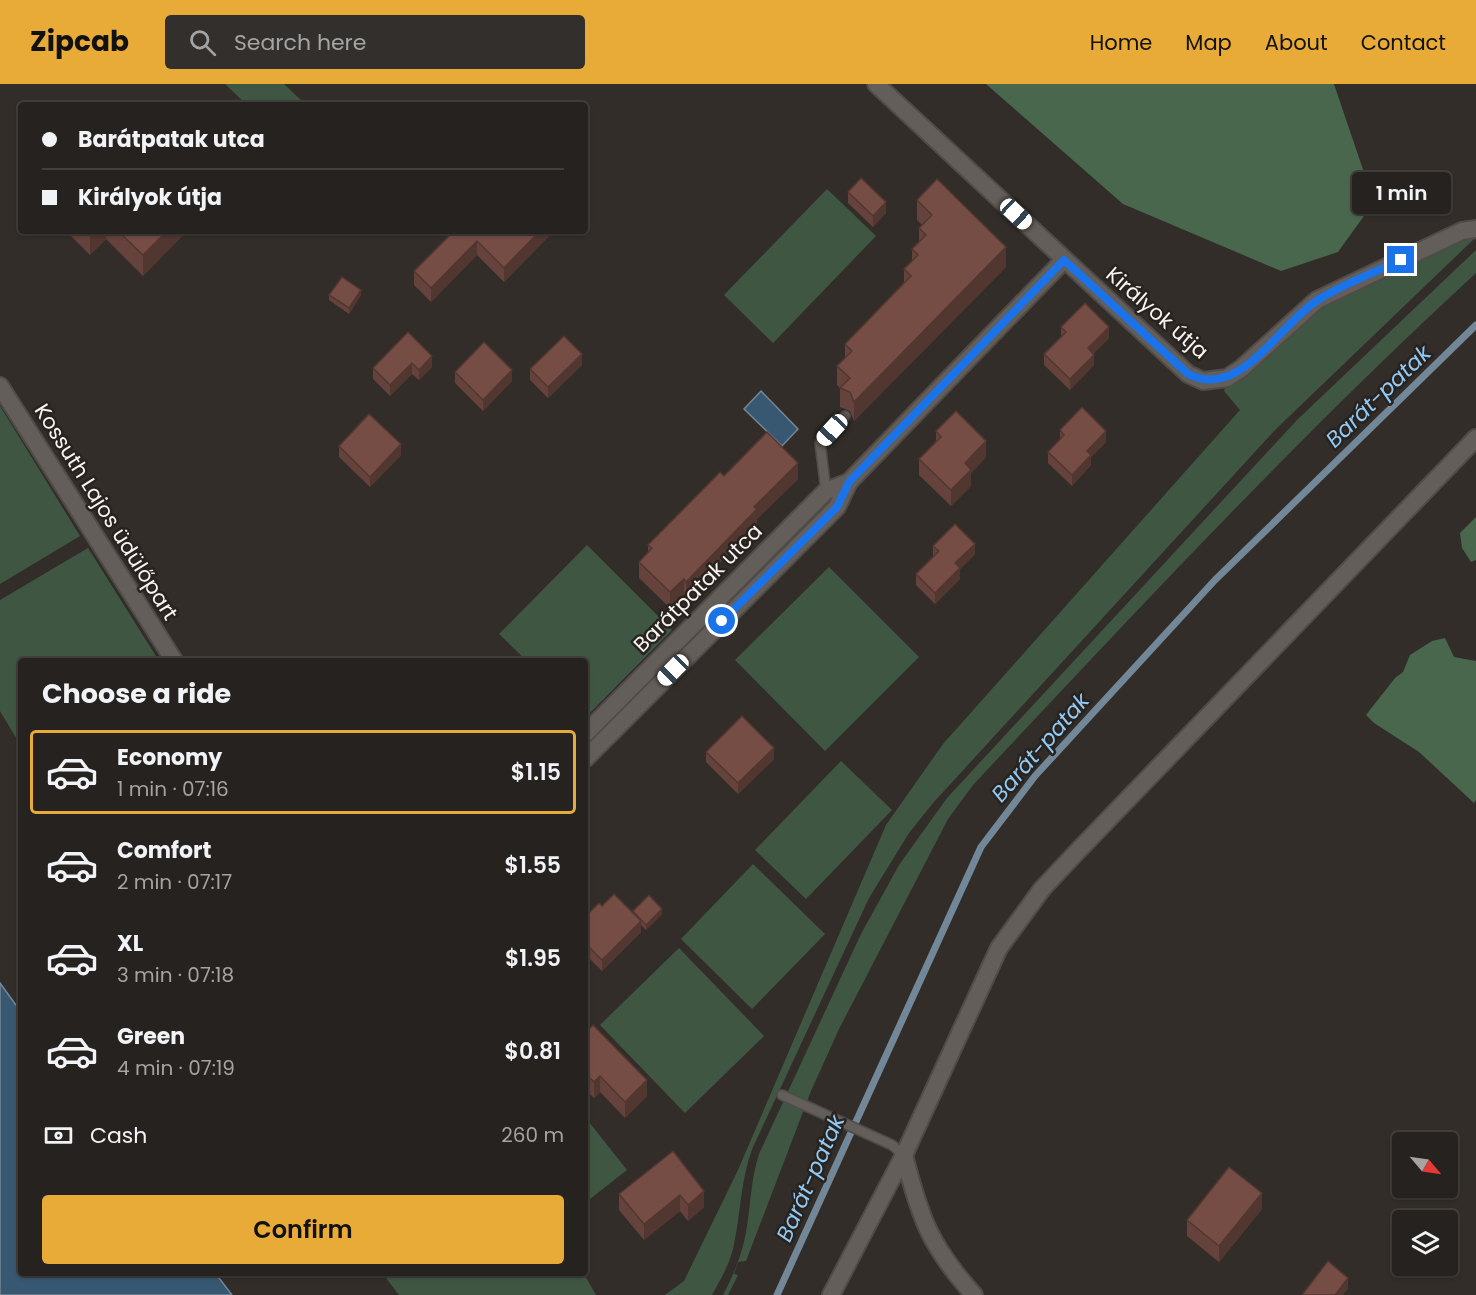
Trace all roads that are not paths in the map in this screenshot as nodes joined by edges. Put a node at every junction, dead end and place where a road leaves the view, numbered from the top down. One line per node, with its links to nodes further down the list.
1 (876, 84): 3 (street, Királyok útja)
2 (1476, 229): 3 (street, Királyok útja)
3 (1064, 260): 7 (street, Barátpatak utca)
4 (0, 386): 9 (street, Kossuth Lajos üdülőpart)
5 (845, 416): 8 (lane)
6 (1476, 438): 13 (street)
7 (849, 482): 8 (street, Barátpatak utca); 11 (street, Barátpatak utca)
8 (826, 491): 10 (street, Barátpatak utca)
9 (172, 658)
10 (588, 731)
11 (588, 756)
12 (782, 1095): 13 (lane)
13 (904, 1155): 14 (street); 15 (street)
14 (831, 1295)
15 (974, 1295)

